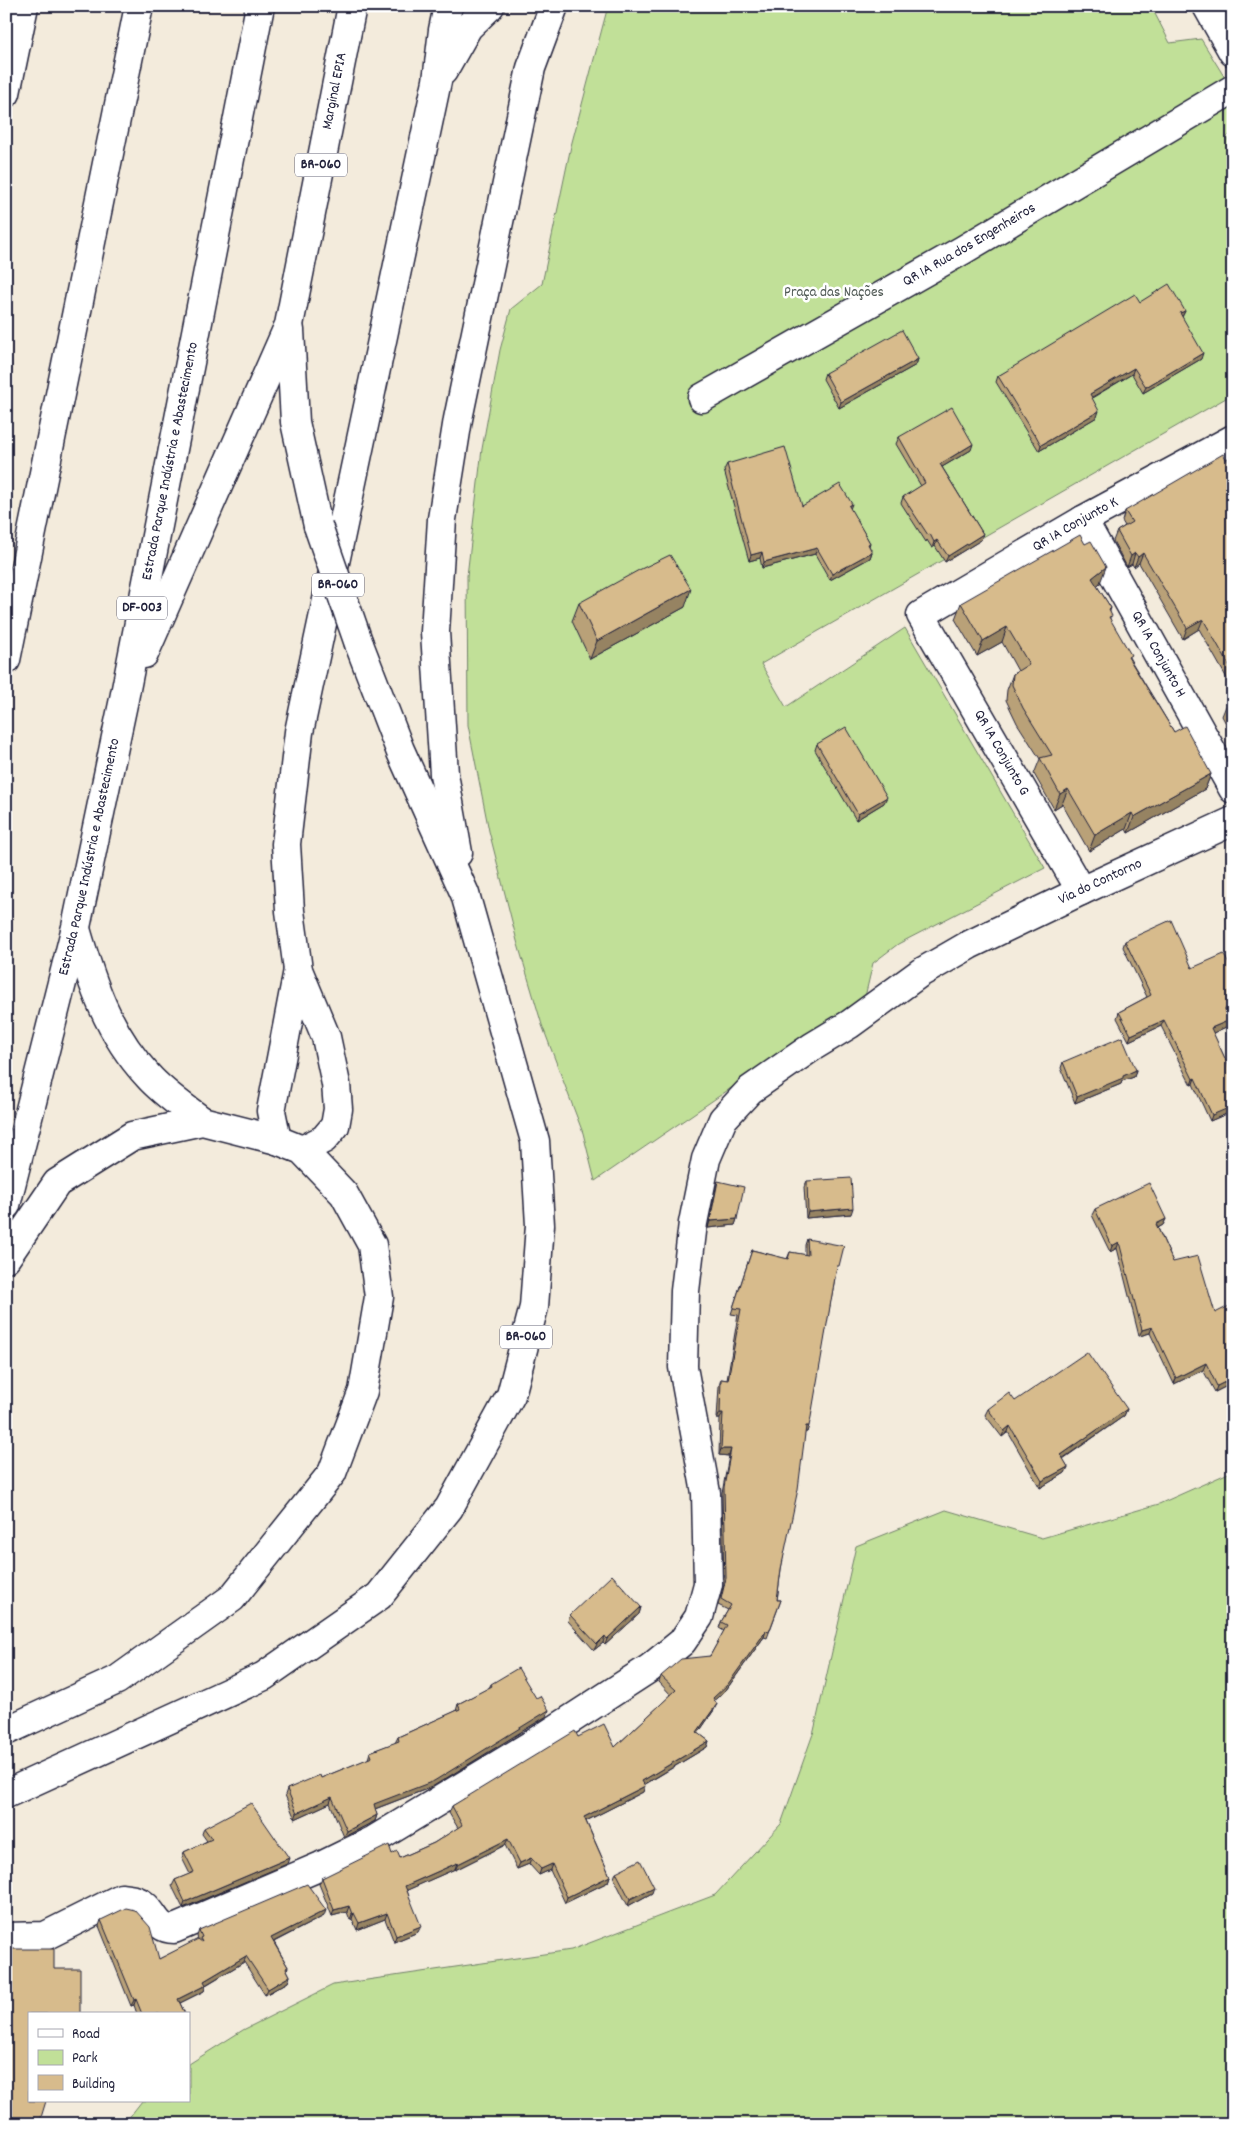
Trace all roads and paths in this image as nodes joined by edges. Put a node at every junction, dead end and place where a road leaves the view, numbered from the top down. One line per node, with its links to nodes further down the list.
1 (24, 6): 11 (main road)
2 (139, 6): 18 (main road)
3 (260, 6): 19 (main road, Estrada Parque Indústria e Abastecimento / DF-003)
4 (352, 6): 13 (main road, Marginal EPIA / BR-060)
5 (448, 6): 10 (main road)
6 (490, 6): 10 (main road)
7 (554, 6): 23 (main road)
8 (1207, 6): 9 (main road)
9 (1233, 52)
10 (437, 81): 25 (main road)
11 (7, 85)
12 (1233, 89): 14 (main road, QR 1A Rua dos Engenheiros)
13 (289, 325): 19 (main road); 23 (main road, BR-060, bridge)
14 (702, 398)
15 (1233, 439): 16 (main road, QR 1A Conjunto K)
16 (1083, 520): 17 (main road, QR 1A Conjunto K); 20 (main road, QR 1A Conjunto H)
17 (921, 615): 22 (main road, QR 1A Conjunto G)
18 (6, 660)
19 (124, 699): 24 (main road, Estrada Parque Indústria e Abastecimento / DF-003)
20 (1233, 789)
21 (1233, 820): 22 (main road, Via do Contorno)
22 (1081, 891): 33 (main road, Via do Contorno)
23 (465, 894): 32 (main road, BR-060)
24 (76, 927): 26 (main road); 29 (main road, Estrada Parque Indústria e Abastecimento / DF-003)
25 (298, 970): 27 (main road); 28 (main road)
26 (202, 1121): 27 (main road); 30 (main road)
27 (277, 1140): 28 (main road)
28 (302, 1150): 31 (main road)
29 (6, 1205)
30 (6, 1258)
31 (6, 1732)
32 (6, 1794)
33 (6, 1937)

